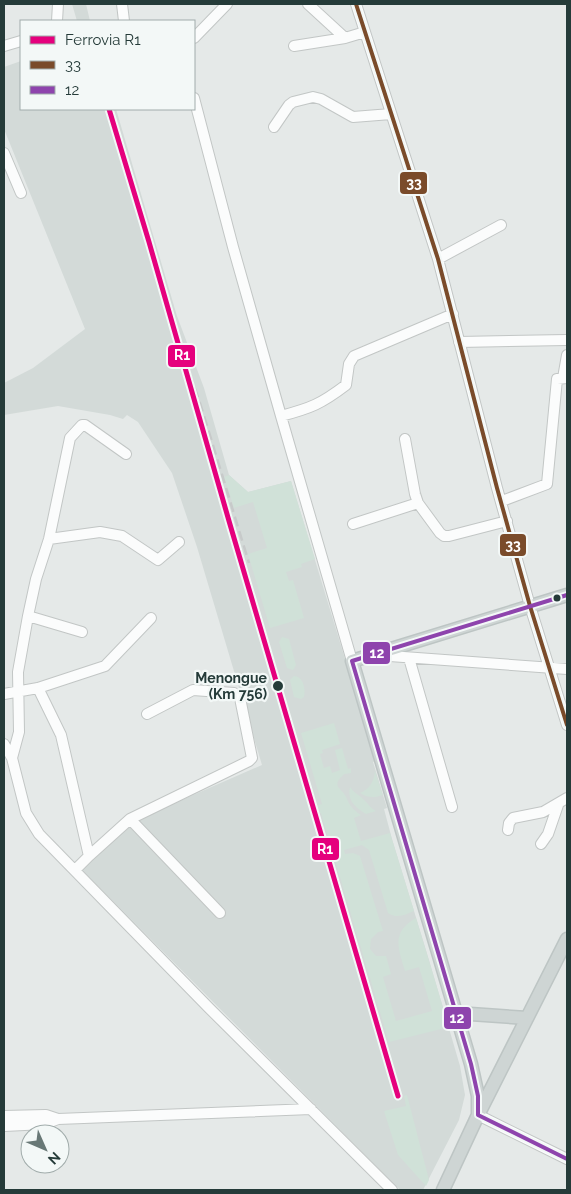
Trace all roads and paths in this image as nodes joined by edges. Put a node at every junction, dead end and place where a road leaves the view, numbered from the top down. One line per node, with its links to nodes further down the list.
1 (58, 4): 6 (street)
2 (122, 4): 7 (street)
3 (225, 4): 9 (street)
4 (308, 4): 10 (street)
5 (356, 4): 8 (street)
6 (57, 20)
7 (124, 20)
8 (365, 32): 10 (street); 15 (street)
9 (195, 37)
10 (345, 38): 13 (street)
11 (20, 41): 12 (street)
12 (4, 46)
13 (294, 46)
14 (195, 102): 26 (street)
15 (390, 114): 16 (street); 20 (street)
16 (274, 127)
17 (4, 153): 18 (street)
18 (21, 194)
19 (501, 225): 20 (street)
20 (438, 259): 21 (street)
21 (453, 314): 23 (street); 26 (street)
22 (567, 340): 23 (street)
23 (460, 342): 29 (street)
24 (567, 355): 25 (street)
25 (565, 378): 29 (street)
26 (280, 416): 42 (street)
27 (405, 439): 30 (street)
28 (126, 454): 33 (street)
29 (502, 501): 31 (street)
30 (418, 503): 31 (street); 32 (street)
31 (507, 520): 36 (street)
32 (353, 524)
33 (49, 539): 34 (street); 37 (street)
34 (179, 542)
35 (567, 595): 36 (main road)
36 (530, 606): 40 (main road); 43 (street)
37 (28, 616): 39 (street); 46 (street)
38 (151, 618): 45 (street)
39 (82, 632)
40 (374, 655): 41 (street); 42 (main road)
41 (409, 658): 43 (street); 54 (street)
42 (352, 662): 62 (main road)
43 (551, 668): 44 (street); 49 (street)
44 (567, 669)
45 (38, 688): 46 (street); 58 (street)
46 (18, 693): 47 (street); 51 (street)
47 (4, 694)
48 (147, 714): 55 (street)
49 (567, 726)
50 (4, 744): 51 (street)
51 (12, 758): 59 (street)
52 (567, 798): 53 (street)
53 (558, 805): 56 (street); 57 (street)
54 (452, 807)
55 (130, 819): 58 (street); 60 (street)
56 (508, 830)
57 (541, 844)
58 (89, 856): 59 (street)
59 (75, 870): 64 (street)
60 (220, 913)
61 (567, 939): 63 (main road)
62 (456, 1013): 63 (main road); 65 (main road)
63 (526, 1018): 65 (main road)
64 (311, 1109): 67 (street); 70 (street)
65 (478, 1115): 69 (street); 71 (main road)
66 (4, 1116): 67 (street)
67 (58, 1119): 68 (street)
68 (4, 1126)
69 (567, 1159)
70 (392, 1190)
71 (443, 1190)

